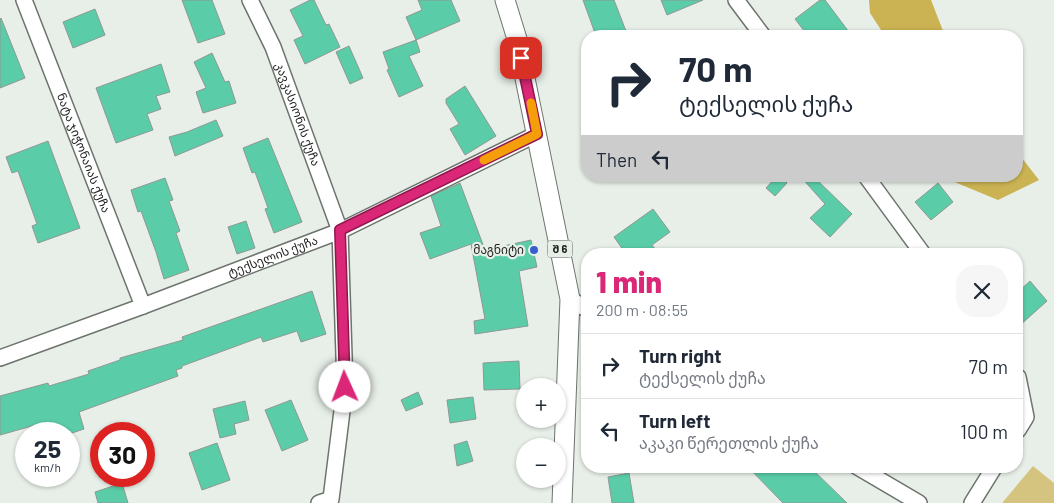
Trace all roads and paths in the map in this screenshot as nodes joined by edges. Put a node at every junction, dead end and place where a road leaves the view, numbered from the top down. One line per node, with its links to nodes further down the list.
1 (24, 0): 11 (street, ნატა ჯიჭონაიას ქუჩა)
2 (250, 0): 8 (street, კავკასიონის ქუჩა)
3 (505, 0): 6 (main road, შ 6)
4 (736, 0): 5 (street)
5 (758, 30)
6 (537, 134): 8 (street, ტექსელის ქუჩა); 10 (main road, შ 6)
7 (870, 182): 9 (street)
8 (340, 230): 11 (street, ტექსელის ქუჩა); 18 (street, კავკასიონის ქუჩა)
9 (919, 248)
10 (570, 299): 12 (street); 19 (main road, შ 6)
11 (143, 306): 13 (street, ტექსელის ქუჩა)
12 (581, 306)
13 (0, 358)
14 (1023, 402): 15 (street)
15 (1023, 422)
16 (868, 473): 20 (street)
17 (991, 473): 21 (street)
18 (319, 503)
19 (562, 503)
20 (919, 503)
21 (972, 503)

